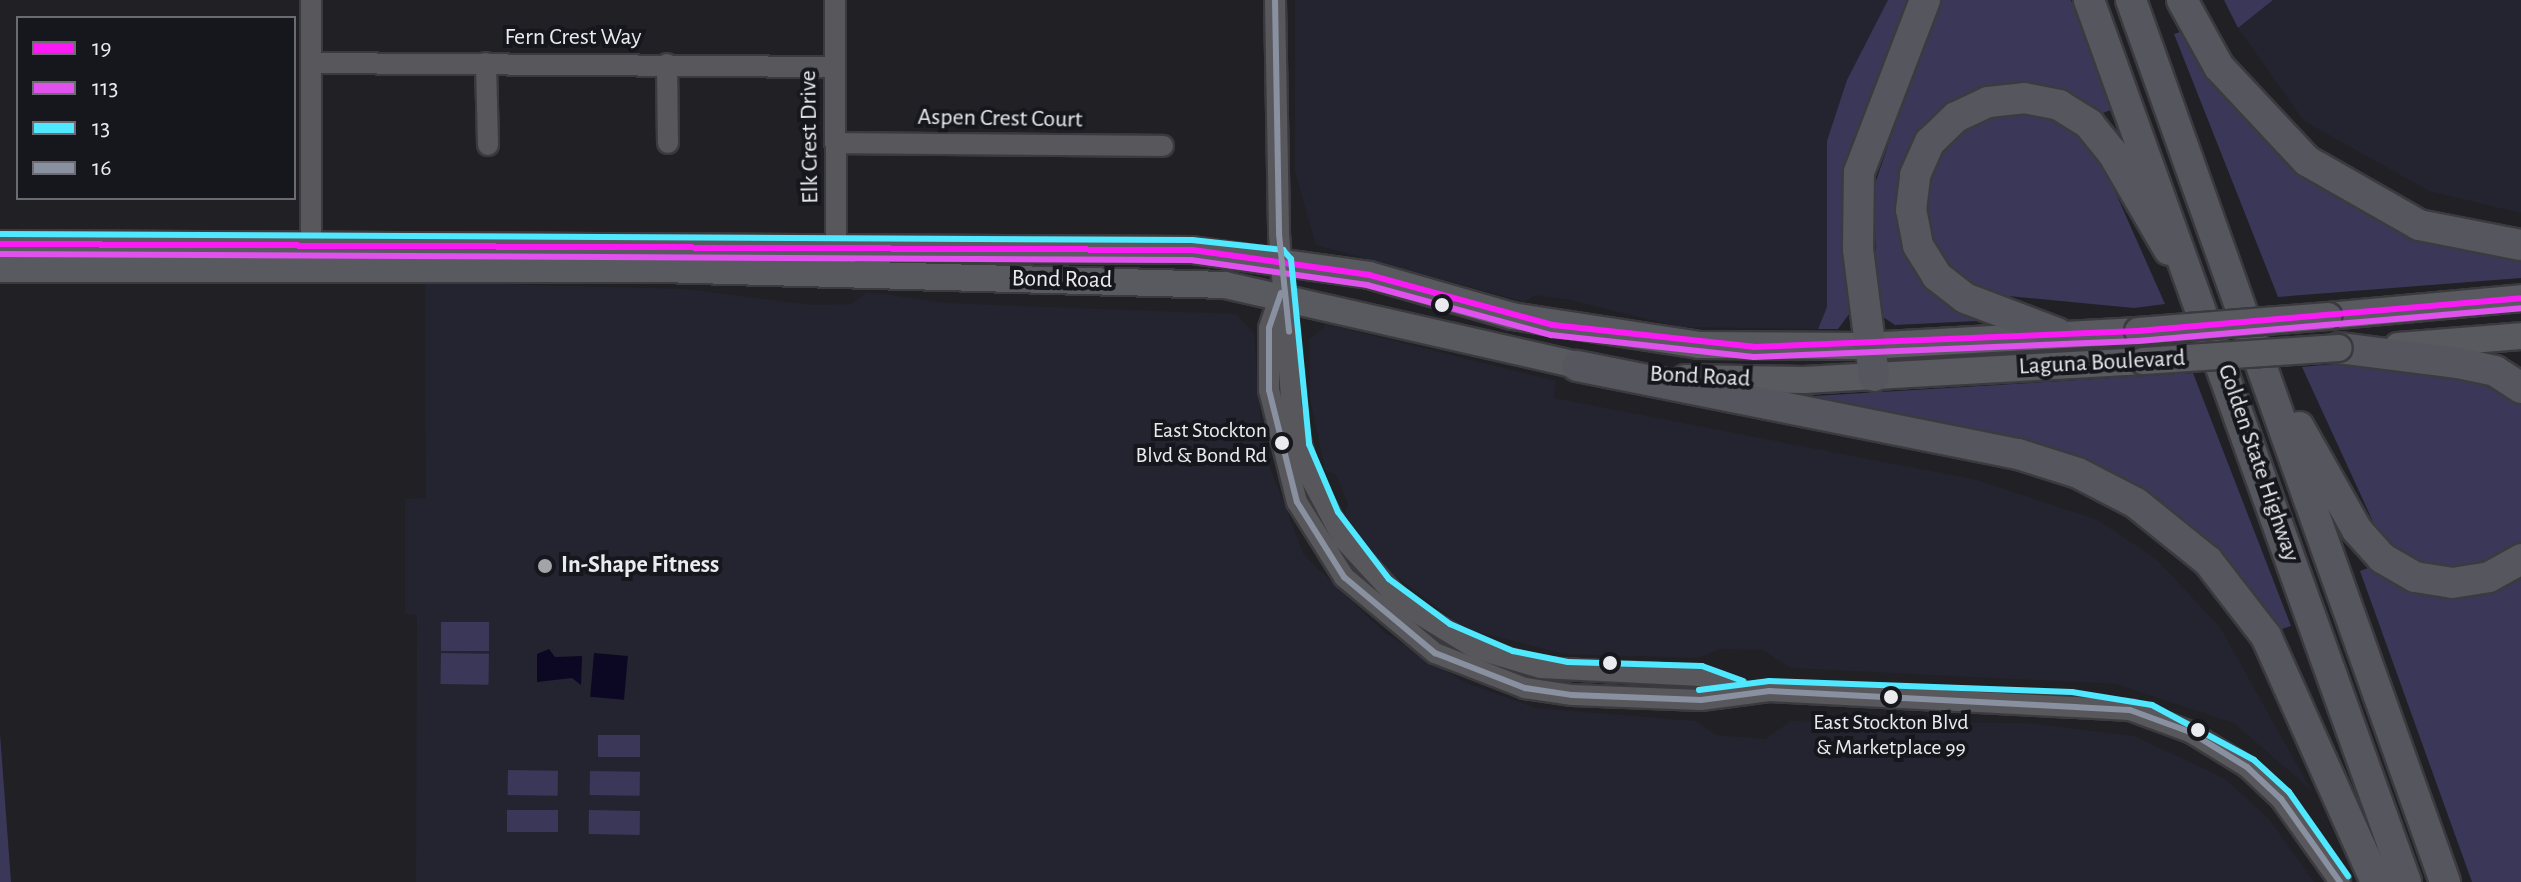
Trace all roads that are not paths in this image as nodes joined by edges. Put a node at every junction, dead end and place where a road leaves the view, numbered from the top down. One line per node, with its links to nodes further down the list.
1 (311, 0): 8 (street)
2 (835, 0): 11 (street, Elk Crest Drive)
3 (1275, 0): 22 (street)
4 (1925, 0): 31 (highway)
5 (2089, 0): 28 (highway, Golden State Highway)
6 (2131, 0): 34 (highway, Golden State Highway)
7 (2182, 0): 19 (highway)
8 (312, 63): 9 (street, Fern Crest Way); 12 (street)
9 (486, 63): 10 (street, Fern Crest Way); 15 (street)
10 (667, 64): 11 (street, Fern Crest Way); 13 (street)
11 (834, 67): 14 (street, Elk Crest Drive)
12 (302, 140): 21 (street)
13 (668, 143)
14 (837, 143): 16 (street, Aspen Crest Court); 20 (street, Elk Crest Drive)
15 (488, 145)
16 (1163, 146)
17 (0, 244): 21 (main road, Bond Road)
18 (526, 245): 20 (main road, Bond Road); 21 (main road, Bond Road); 24 (main road)
19 (2521, 245)
20 (837, 246): 22 (main road, Bond Road); 25 (street, Elk Crest Drive)
21 (311, 256): 23 (main road, Bond Road); 24 (main road, Bond Road)
22 (1281, 260): 26 (street); 31 (main road, Bond Road)
23 (0, 269)
24 (453, 269): 25 (main road, Bond Road)
25 (835, 273): 26 (main road, Bond Road)
26 (1281, 293): 33 (main road, Bond Road); 37 (street); 39 (street)
27 (2521, 298): 29 (main road, Bond Road, bridge)
28 (2202, 302): 29 (highway); 43 (highway, Golden State Highway)
29 (2057, 333): 31 (main road, Bond Road)
30 (2521, 336): 32 (main road, Laguna Boulevard)
31 (1867, 346): 35 (highway)
32 (2339, 348): 35 (main road, Laguna Boulevard, bridge); 36 (highway)
33 (1577, 366): 35 (main road, Bond Road); 42 (highway)
34 (2267, 374): 38 (highway); 44 (highway, Golden State Highway)
35 (1874, 376)
36 (2521, 388)
37 (1326, 555): 39 (street); 40 (street)
38 (2521, 559)
39 (1421, 618): 40 (street)
40 (1740, 690): 41 (street)
41 (2340, 882)
42 (2376, 882)
43 (2406, 882)
44 (2445, 882)

